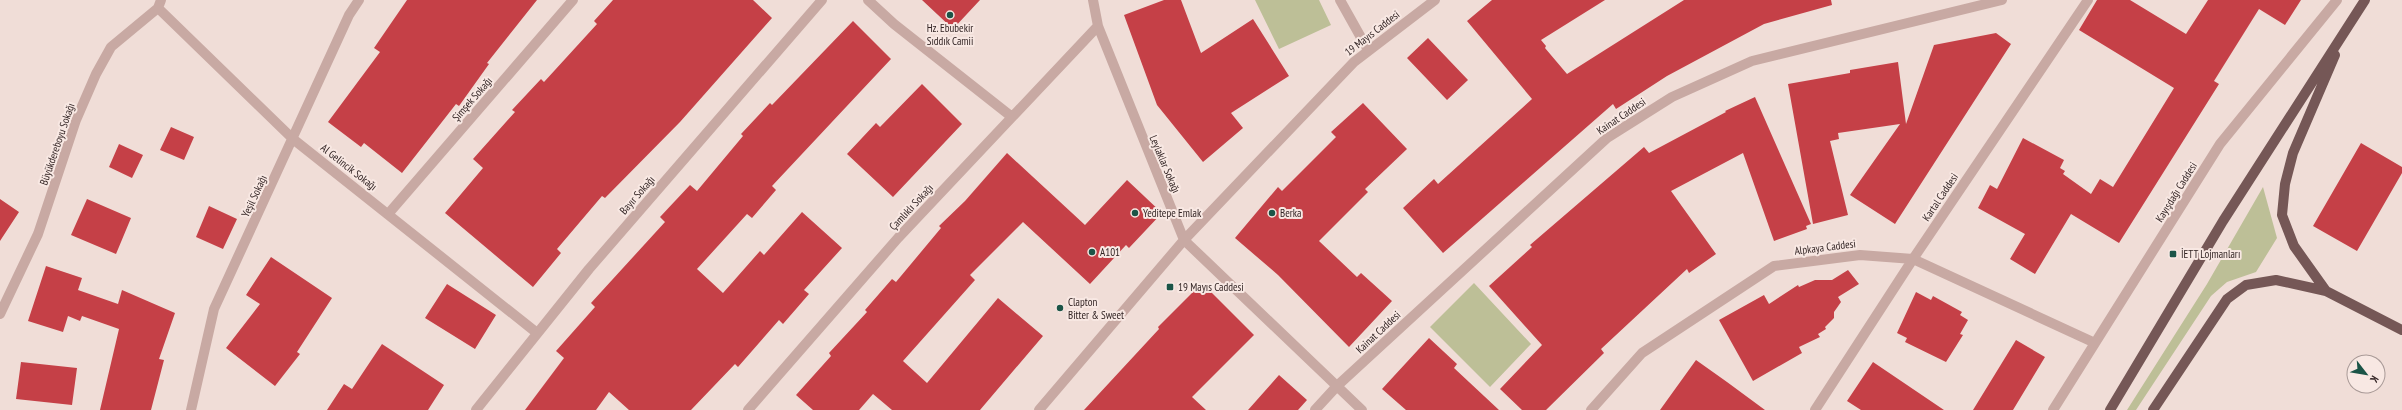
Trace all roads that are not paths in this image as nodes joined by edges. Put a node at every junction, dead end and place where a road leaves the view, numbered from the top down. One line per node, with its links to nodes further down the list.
1 (359, 0): 17 (street, Yeşil Sokağı)
2 (573, 0): 18 (street, Şimşek Sokağı)
3 (822, 0): 24 (street, Bayır Sokağı)
4 (868, 0): 16 (street)
5 (1093, 0): 13 (street, Leylaklar Sokağı)
6 (1340, 0): 15 (street)
7 (1435, 0): 15 (street, 19 Mayıs Caddesi)
8 (2002, 0): 26 (street, Kainat Caddesi)
9 (2088, 0): 20 (street, Kartal Caddesi)
10 (2337, 0): 25 (street, Kayışdağı Caddesi)
11 (2365, 0): 14 (main road)
12 (160, 4): 17 (street, Al Gelincik Sokağı); 22 (street, Büyükdereboyu Sokağı)
13 (1098, 26): 16 (street, Çamlıklı Sokağı); 19 (street, Leylaklar Sokağı)
14 (2346, 27): 21 (main road); 36 (main road)
15 (1368, 50): 19 (street, 19 Mayıs Caddesi)
16 (1012, 117): 29 (street, Çamlıklı Sokağı)
17 (294, 139): 18 (street, Al Gelincik Sokağı); 27 (street, Yeşil Sokağı)
18 (389, 213): 24 (street, Al Gelincik Sokağı)
19 (1184, 240): 26 (street, Leylaklar Sokağı); 30 (street, 19 Mayıs Caddesi)
20 (1913, 259): 25 (street, Alpkaya Caddesi); 33 (street, Alpkaya Caddesi); 34 (street, Kartal Caddesi)
21 (2326, 291): 23 (main road); 37 (main road)
22 (0, 314)
23 (2402, 330)
24 (537, 333): 28 (street, Bayır Sokağı)
25 (2095, 344): 35 (street, Kayışdağı Caddesi)
26 (1337, 386): 31 (street, Kainat Caddesi); 32 (street, Leylaklar Sokağı)
27 (191, 410)
28 (476, 410)
29 (748, 410)
30 (1039, 410)
31 (1315, 410)
32 (1362, 410)
33 (1590, 410)
34 (1815, 410)
35 (2053, 410)
36 (2110, 410)
37 (2152, 410)

